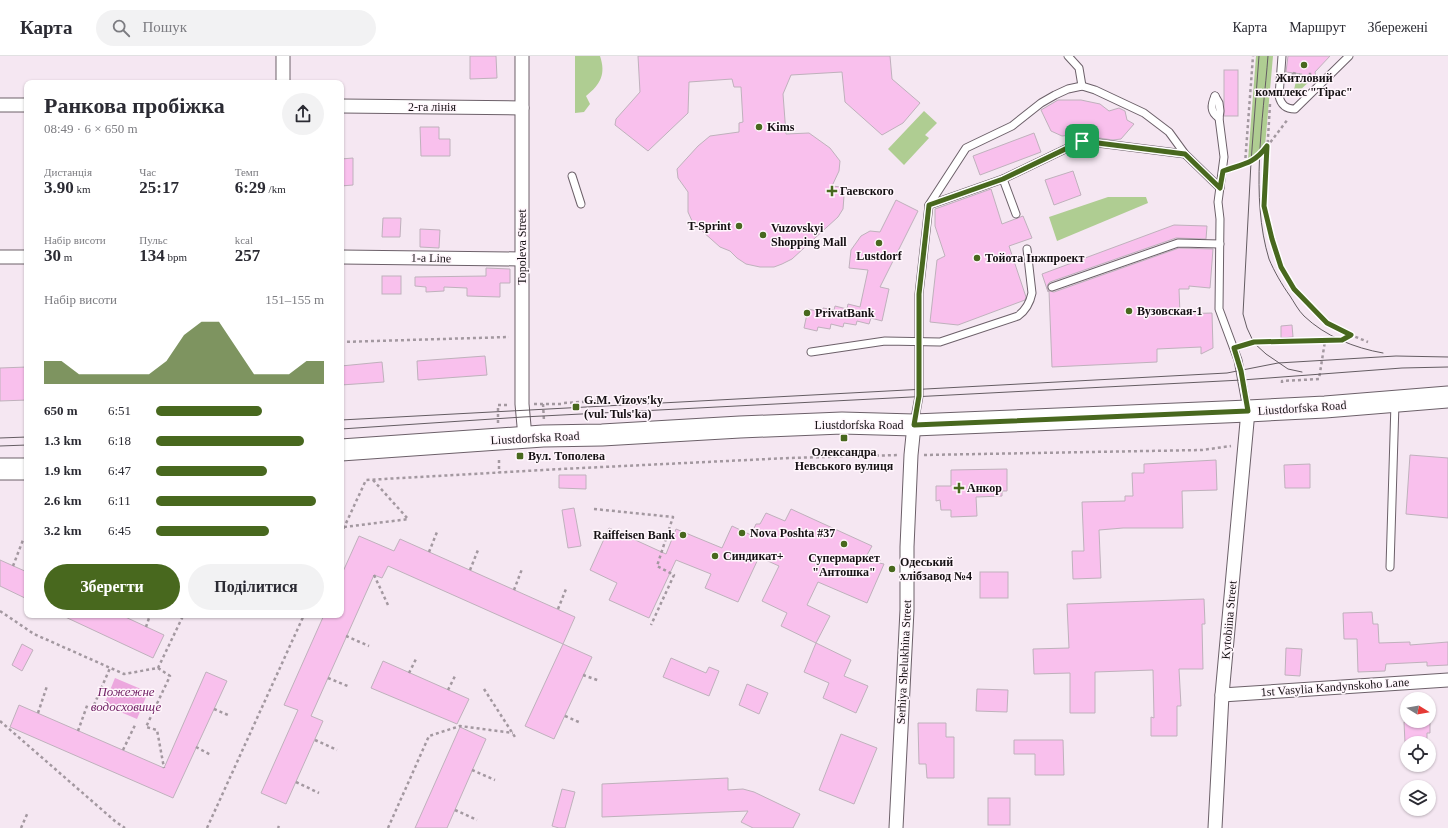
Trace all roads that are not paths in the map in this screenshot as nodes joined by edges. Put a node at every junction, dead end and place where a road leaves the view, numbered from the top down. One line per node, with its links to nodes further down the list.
1 (283, 56): 6 (street)
2 (522, 56): 11 (street, Topoleva Street)
3 (1068, 56): 7 (lane)
4 (1282, 56): 5 (lane)
5 (1349, 56)
6 (283, 80)
7 (1082, 86): 13 (lane); 18 (lane)
8 (0, 105): 9 (street)
9 (24, 105)
10 (344, 106): 11 (street, 2-га лінія)
11 (522, 108): 25 (street, Topoleva Street)
12 (1218, 118): 16 (lane)
13 (1185, 154): 15 (lane); 16 (lane)
14 (572, 176): 17 (lane)
15 (1003, 179): 18 (lane); 19 (lane)
16 (1220, 188): 20 (lane)
17 (581, 204)
18 (929, 205): 27 (lane)
19 (1016, 214)
20 (1220, 244): 26 (lane); 31 (lane)
21 (1027, 249): 27 (lane)
22 (0, 257): 23 (street)
23 (24, 257)
24 (344, 257): 25 (street, 1-a Line)
25 (522, 259): 33 (street, Topoleva Street)
26 (1052, 286)
27 (918, 342): 28 (lane); 32 (lane)
28 (811, 352)
29 (1448, 397): 30 (main road, Liustdorfska Road)
30 (1396, 401): 31 (main road, Liustdorfska Road); 37 (lane)
31 (1248, 411): 32 (main road, Liustdorfska Road); 39 (street, Kytobiina Street)
32 (914, 425): 33 (main road, Liustdorfska Road); 40 (street, Serhiya Shelukhina Street)
33 (525, 437): 34 (main road, Liustdorfska Road)
34 (344, 450)
35 (0, 469): 36 (main road)
36 (24, 469)
37 (1390, 567)
38 (1448, 680): 39 (street, 1st Vasylia Kandynskoho Lane)
39 (1222, 695): 41 (street, Kytobiina Street)
40 (896, 828)
41 (1215, 828)

